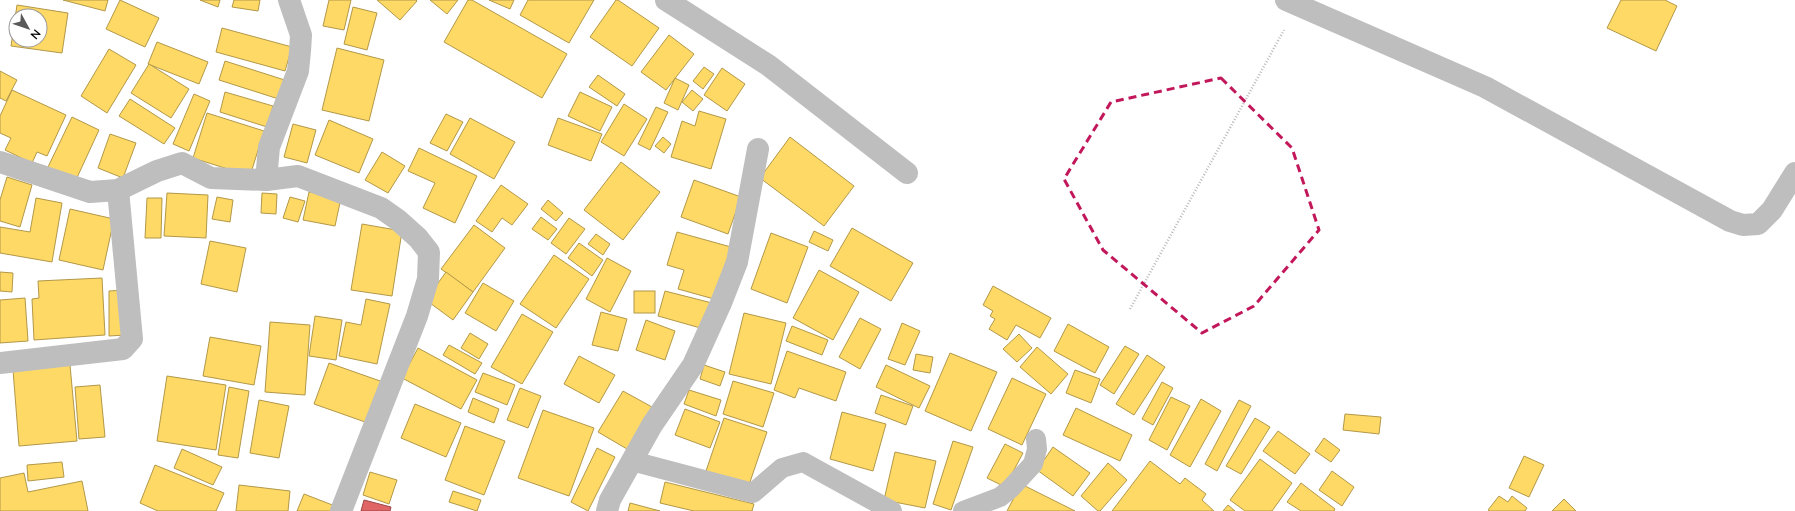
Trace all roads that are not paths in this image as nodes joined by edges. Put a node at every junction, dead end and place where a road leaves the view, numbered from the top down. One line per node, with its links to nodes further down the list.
1 (289, 0): 8 (street)
2 (666, 0): 6 (street)
3 (1292, 3): 7 (street)
4 (758, 149): 12 (street)
5 (0, 162): 9 (street)
6 (907, 173)
7 (1795, 173)
8 (266, 180): 9 (street); 13 (street)
9 (118, 190): 10 (street)
10 (0, 363)
11 (1036, 439): 16 (lane)
12 (632, 461): 14 (street); 15 (lane)
13 (341, 511)
14 (607, 511)
15 (892, 511)
16 (962, 511)

